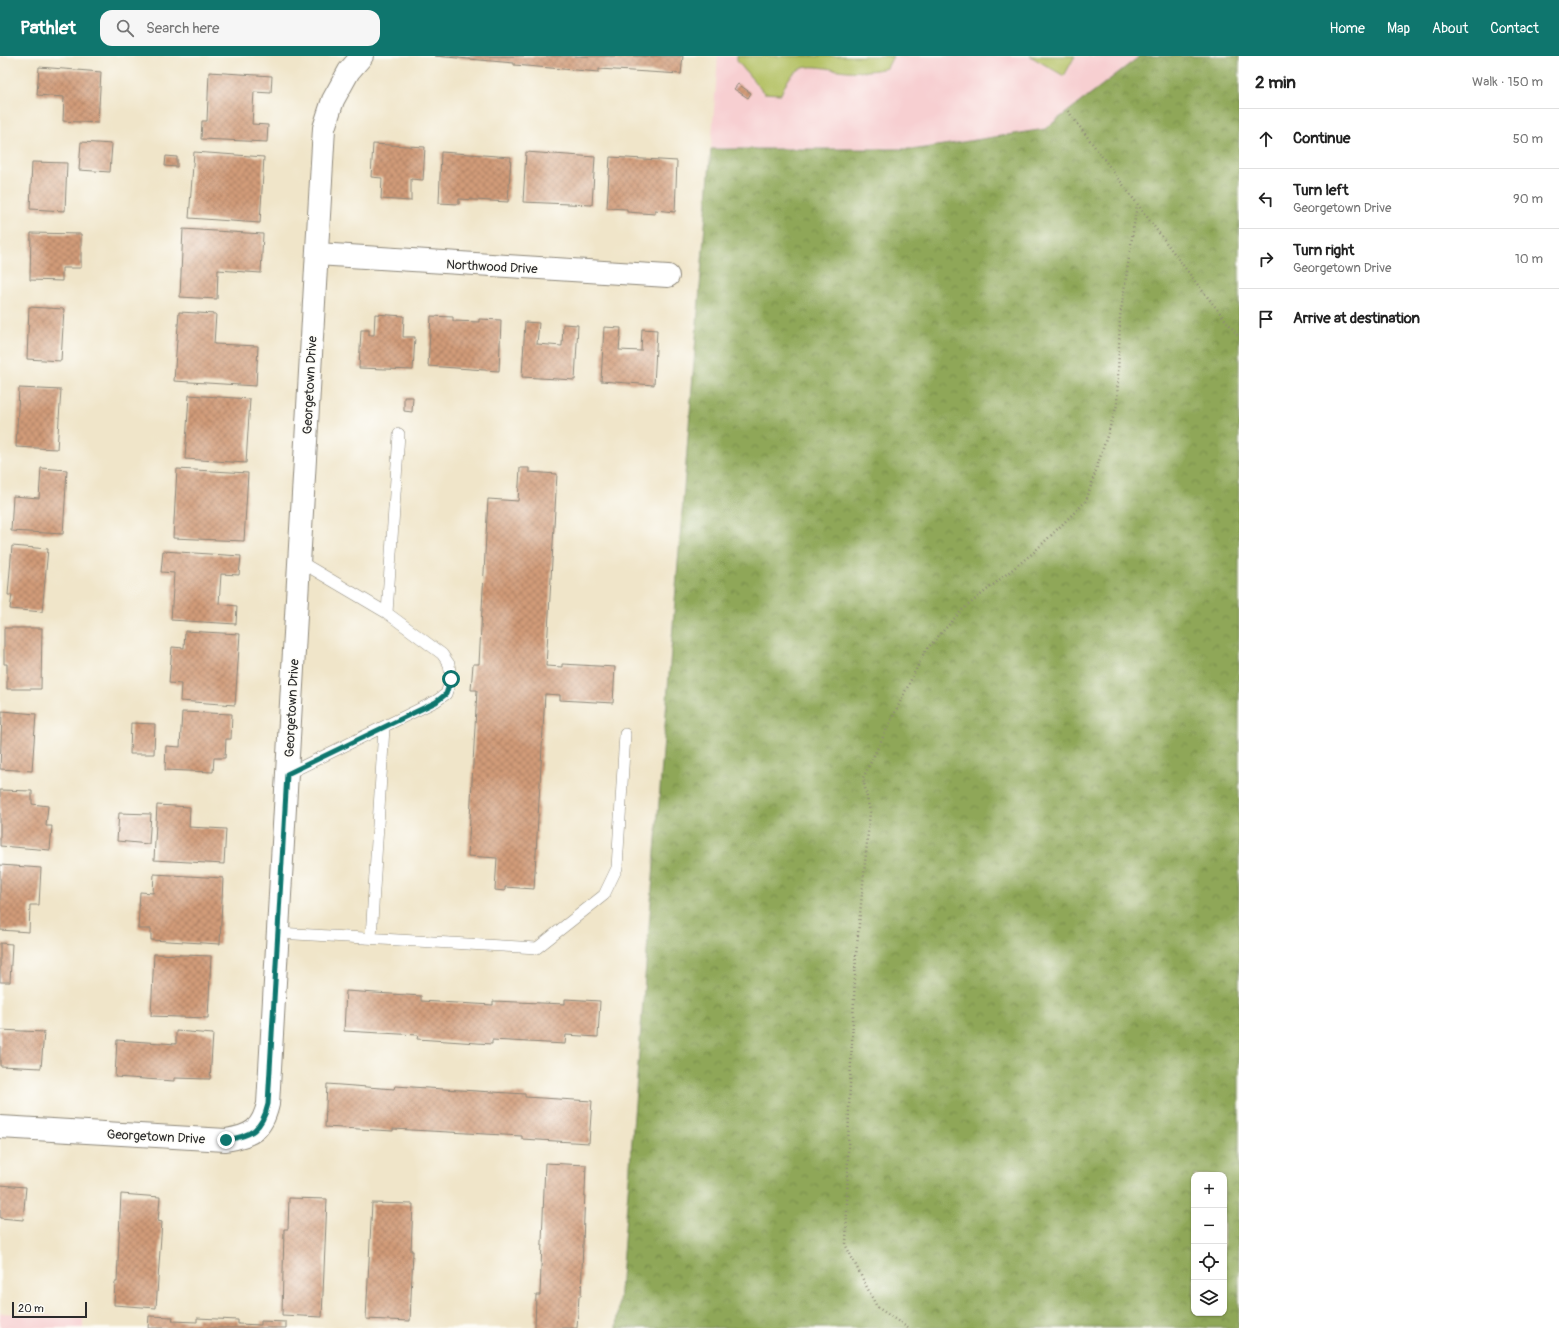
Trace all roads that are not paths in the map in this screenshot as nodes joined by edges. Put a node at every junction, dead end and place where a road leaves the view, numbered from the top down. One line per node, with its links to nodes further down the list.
1 (361, 57): 2 (street, Georgetown Drive)
2 (317, 254): 3 (street, Northwood Drive); 5 (street, Georgetown Drive)
3 (668, 276)
4 (399, 434): 6 (lane)
5 (299, 562): 6 (lane); 9 (street, Georgetown Drive)
6 (387, 613): 7 (lane)
7 (384, 728): 9 (lane); 11 (lane)
8 (625, 734): 11 (lane)
9 (287, 774): 10 (street, Georgetown Drive)
10 (278, 933): 11 (lane); 12 (street, Georgetown Drive)
11 (371, 938)
12 (0, 1127)

